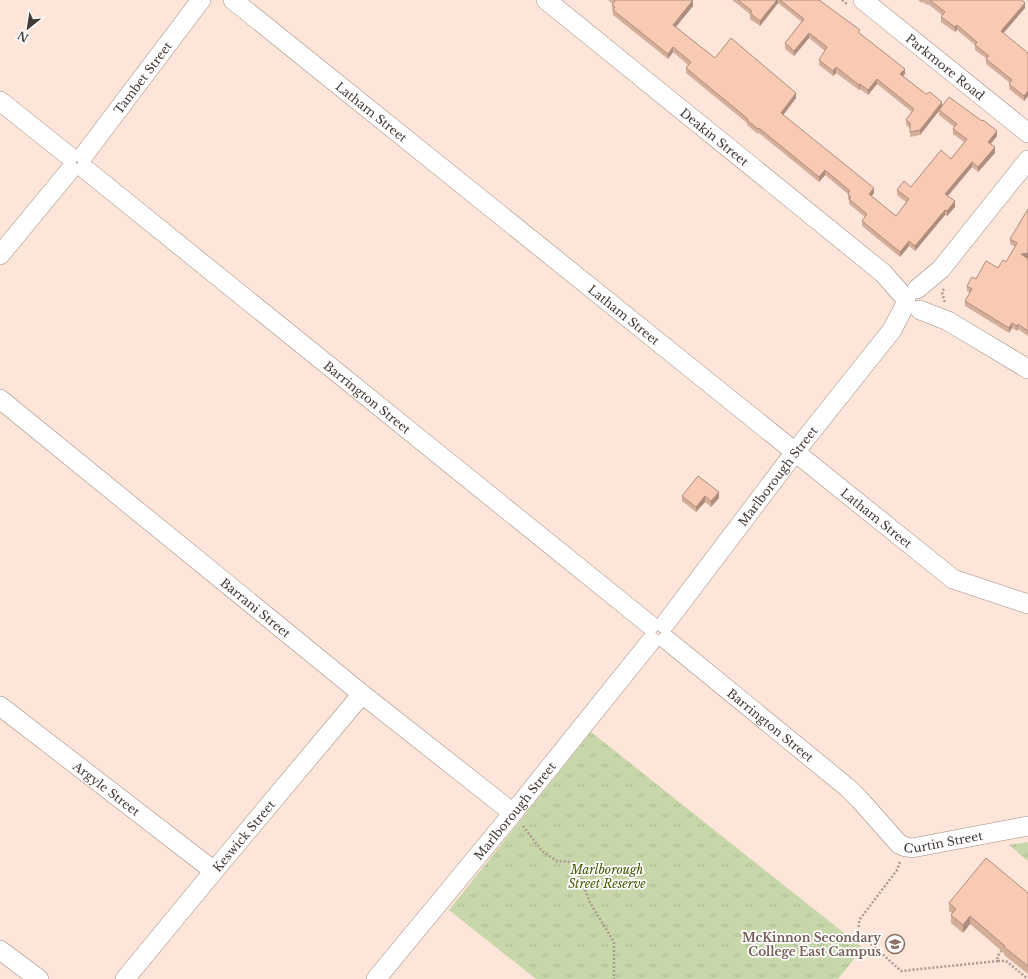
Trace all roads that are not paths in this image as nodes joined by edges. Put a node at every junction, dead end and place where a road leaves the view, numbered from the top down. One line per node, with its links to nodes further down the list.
1 (201, 0): 8 (street, Tambet Street)
2 (233, 0): 13 (street, Latham Street)
3 (546, 0): 10 (street, Deakin Street)
4 (863, 0): 6 (street, Parkmore Road)
5 (0, 101): 8 (street, Barrington Street)
6 (1028, 133)
7 (1028, 160): 10 (street, Marlborough Street)
8 (77, 162): 9 (street, Tambet Street); 15 (street, Barrington Street)
9 (0, 255)
10 (917, 300): 11 (street, Deakin Street); 13 (street, Marlborough Street)
11 (1028, 369)
12 (0, 399): 16 (street, Barrani Street)
13 (795, 452): 14 (street, Latham Street); 15 (street, Marlborough Street)
14 (1028, 604)
15 (658, 632): 18 (street, Marlborough Street); 19 (street, Barrington Street)
16 (362, 694): 18 (street, Barrani Street); 21 (street, Keswick Street)
17 (0, 706): 21 (street, Argyle Street)
18 (513, 813): 25 (street, Marlborough Street)
19 (872, 814): 20 (street, Curtin Street)
20 (1028, 826)
21 (214, 871): 24 (street, Keswick Street)
22 (0, 950): 23 (street)
23 (36, 978)
24 (125, 979)
25 (376, 979)

